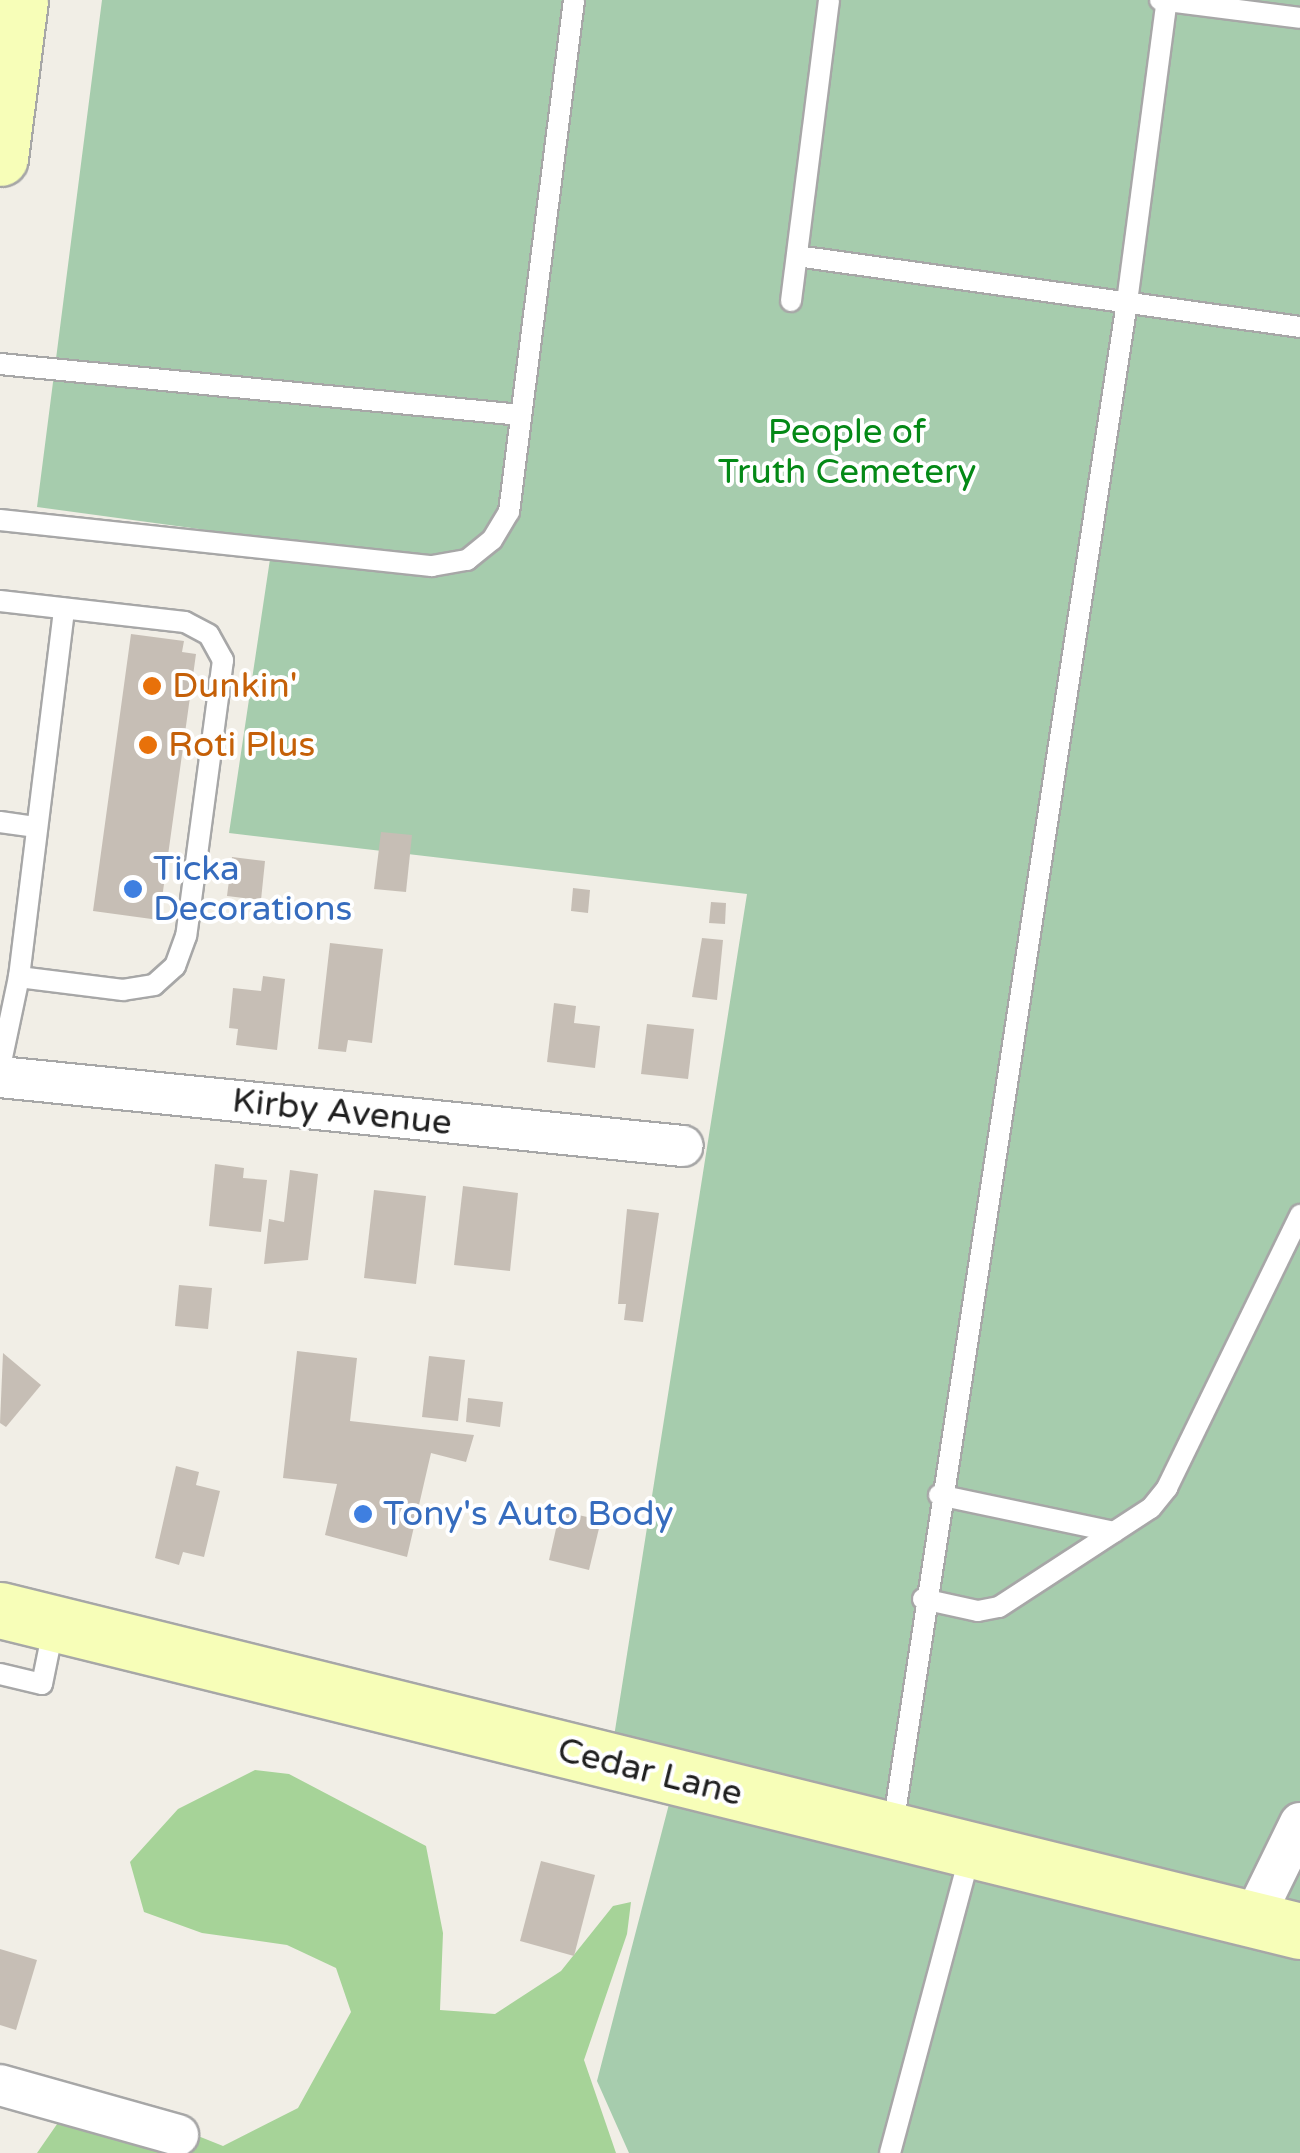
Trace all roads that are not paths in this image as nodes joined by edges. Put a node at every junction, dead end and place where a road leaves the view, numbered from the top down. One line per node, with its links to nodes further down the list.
1 (20, 0): 6 (street)
2 (574, 0): 12 (lane)
3 (828, 0): 7 (lane)
4 (1164, 0): 5 (lane); 9 (lane)
5 (1300, 18)
6 (0, 158)
7 (797, 256): 8 (lane); 9 (lane)
8 (790, 301)
9 (1127, 302): 10 (lane); 23 (lane)
10 (1300, 327)
11 (0, 364): 12 (lane)
12 (522, 415): 13 (lane)
13 (0, 520)
14 (0, 601): 15 (lane)
15 (64, 609): 17 (lane); 18 (lane)
16 (0, 822): 17 (lane)
17 (36, 827): 18 (lane)
18 (19, 977): 19 (lane)
19 (0, 1066)
20 (0, 1077): 21 (street, Kirby Avenue)
21 (684, 1146)
22 (1300, 1215): 24 (lane)
23 (939, 1494): 24 (lane); 25 (lane)
24 (1114, 1532): 25 (lane)
25 (923, 1599): 30 (lane)
26 (0, 1610): 27 (street, Cedar Lane)
27 (55, 1624): 28 (lane); 30 (street, Cedar Lane)
28 (0, 1674)
29 (1300, 1823): 32 (street)
30 (892, 1833): 31 (street, Cedar Lane)
31 (970, 1854): 32 (street, Cedar Lane); 35 (lane)
32 (1276, 1925)
33 (0, 2085): 34 (street)
34 (178, 2135)
35 (890, 2153)

